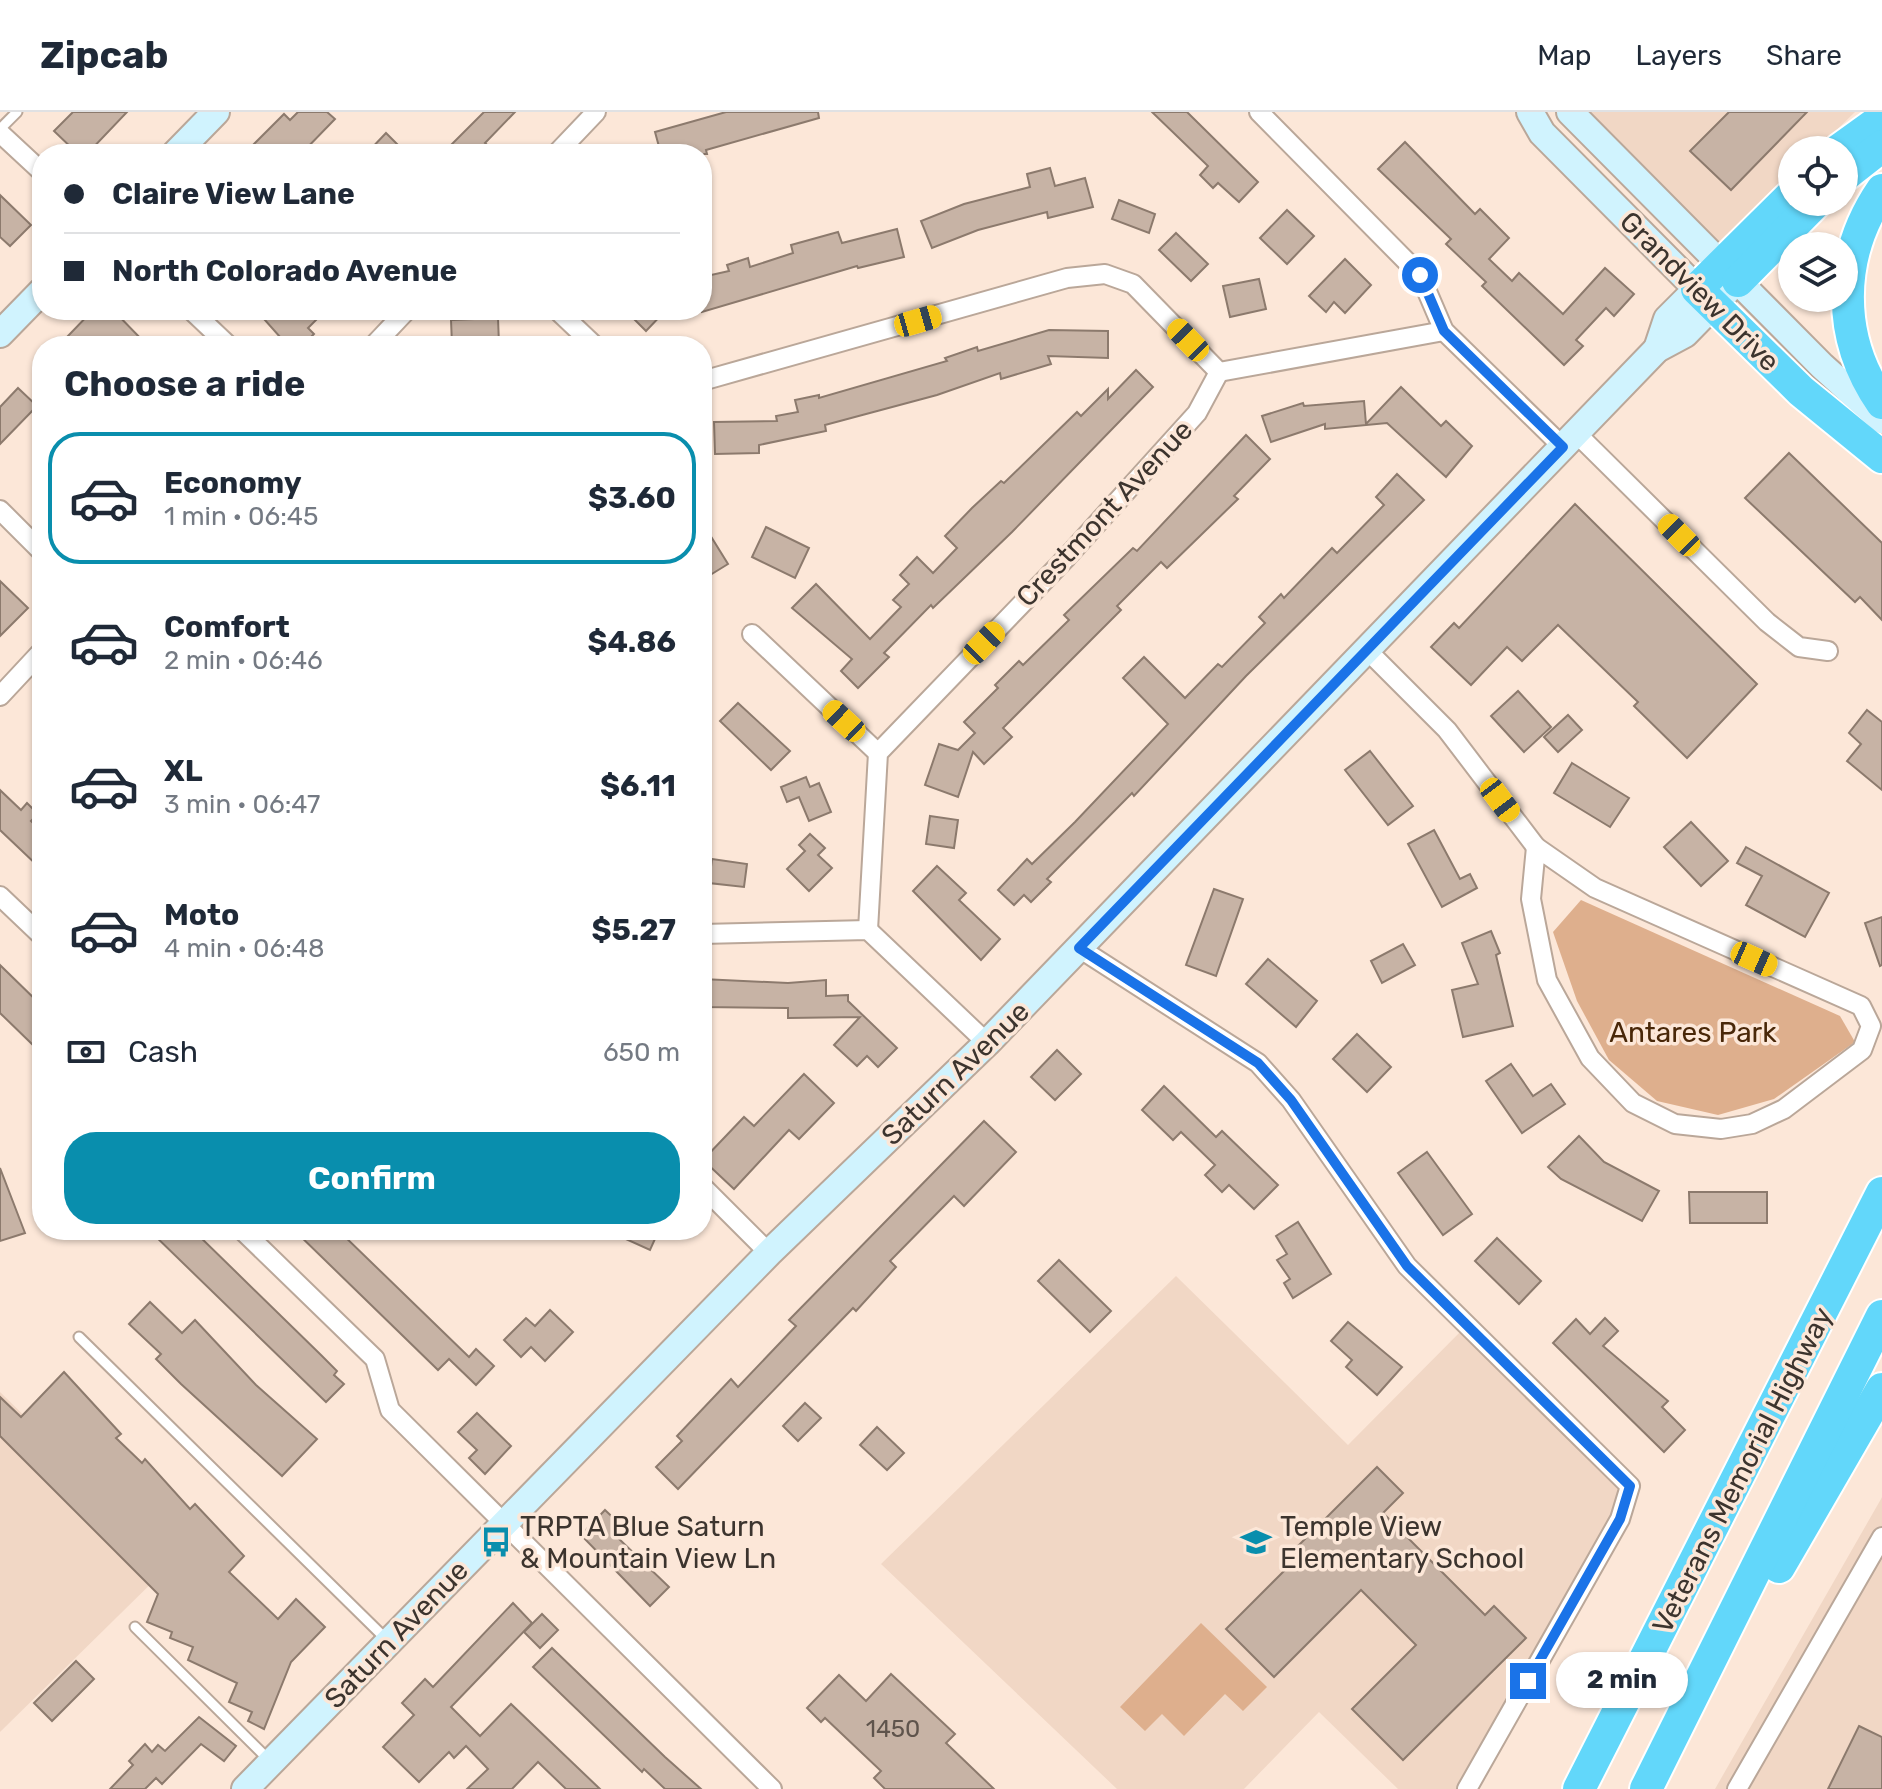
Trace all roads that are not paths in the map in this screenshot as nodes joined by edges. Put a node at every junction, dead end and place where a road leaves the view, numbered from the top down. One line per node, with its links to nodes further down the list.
1 (17, 112): 8 (lane)
2 (216, 112): 10 (street)
3 (596, 112): 11 (street)
4 (1259, 112): 24 (street)
5 (1530, 112): 19 (street, Grandview Drive)
6 (1570, 112): 18 (street, Grandview Drive)
7 (1882, 119): 9 (highway)
8 (0, 131): 13 (street)
9 (1858, 136)
10 (185, 144)
11 (566, 144)
12 (1882, 146): 14 (highway)
13 (32, 162)
14 (1858, 165)
15 (1882, 190): 31 (highway)
16 (1778, 212): 18 (highway)
17 (1799, 216): 18 (highway)
18 (1730, 272): 19 (highway); 32 (street, Grandview Drive)
19 (1705, 297): 33 (street, Saturn Avenue); 34 (highway, Grandview Drive)
20 (32, 301): 25 (street)
21 (202, 320): 26 (street)
22 (398, 320): 27 (street)
23 (568, 320): 28 (street)
24 (1444, 331): 29 (street); 33 (street)
25 (0, 334)
26 (218, 336)
27 (382, 336)
28 (584, 336)
29 (1219, 372): 30 (street); 42 (street, Crestmont Avenue)
30 (712, 378)
31 (1882, 403)
32 (1882, 420)
33 (1569, 440): 38 (street, Saturn Avenue); 39 (street)
34 (1882, 457)
35 (0, 510): 36 (street)
36 (32, 542)
37 (752, 634): 42 (street)
38 (1368, 651): 43 (street); 48 (street, Saturn Avenue)
39 (1828, 651)
40 (32, 662): 41 (street)
41 (0, 696)
42 (878, 753): 46 (street)
43 (1536, 847): 43 (street)
44 (0, 896): 45 (street)
45 (32, 926)
46 (868, 930): 47 (street); 49 (street)
47 (712, 934)
48 (1079, 948): 49 (street, Saturn Avenue); 65 (street)
49 (987, 1043): 53 (street, Saturn Avenue)
50 (1882, 1193): 61 (highway, Veterans Memorial Highway)
51 (712, 1196): 53 (street)
52 (252, 1240): 57 (street)
53 (769, 1253): 57 (street, Saturn Avenue)
54 (1882, 1316): 68 (highway, Veterans Memorial Highway)
55 (79, 1337): 60 (lane)
56 (1882, 1389): 69 (highway)
57 (502, 1524): 60 (street, Saturn Avenue); 64 (street)
58 (1882, 1537): 70 (street)
59 (135, 1627): 62 (lane)
60 (388, 1641): 62 (street, Saturn Avenue)
61 (1649, 1656): 66 (highway); 67 (highway, Veterans Memorial Highway)
62 (271, 1762): 63 (street, Saturn Avenue)
63 (245, 1789)
64 (772, 1789)
65 (1467, 1789)
66 (1567, 1789)
67 (1579, 1789)
68 (1646, 1789)
69 (1654, 1789)
70 (1737, 1789)

